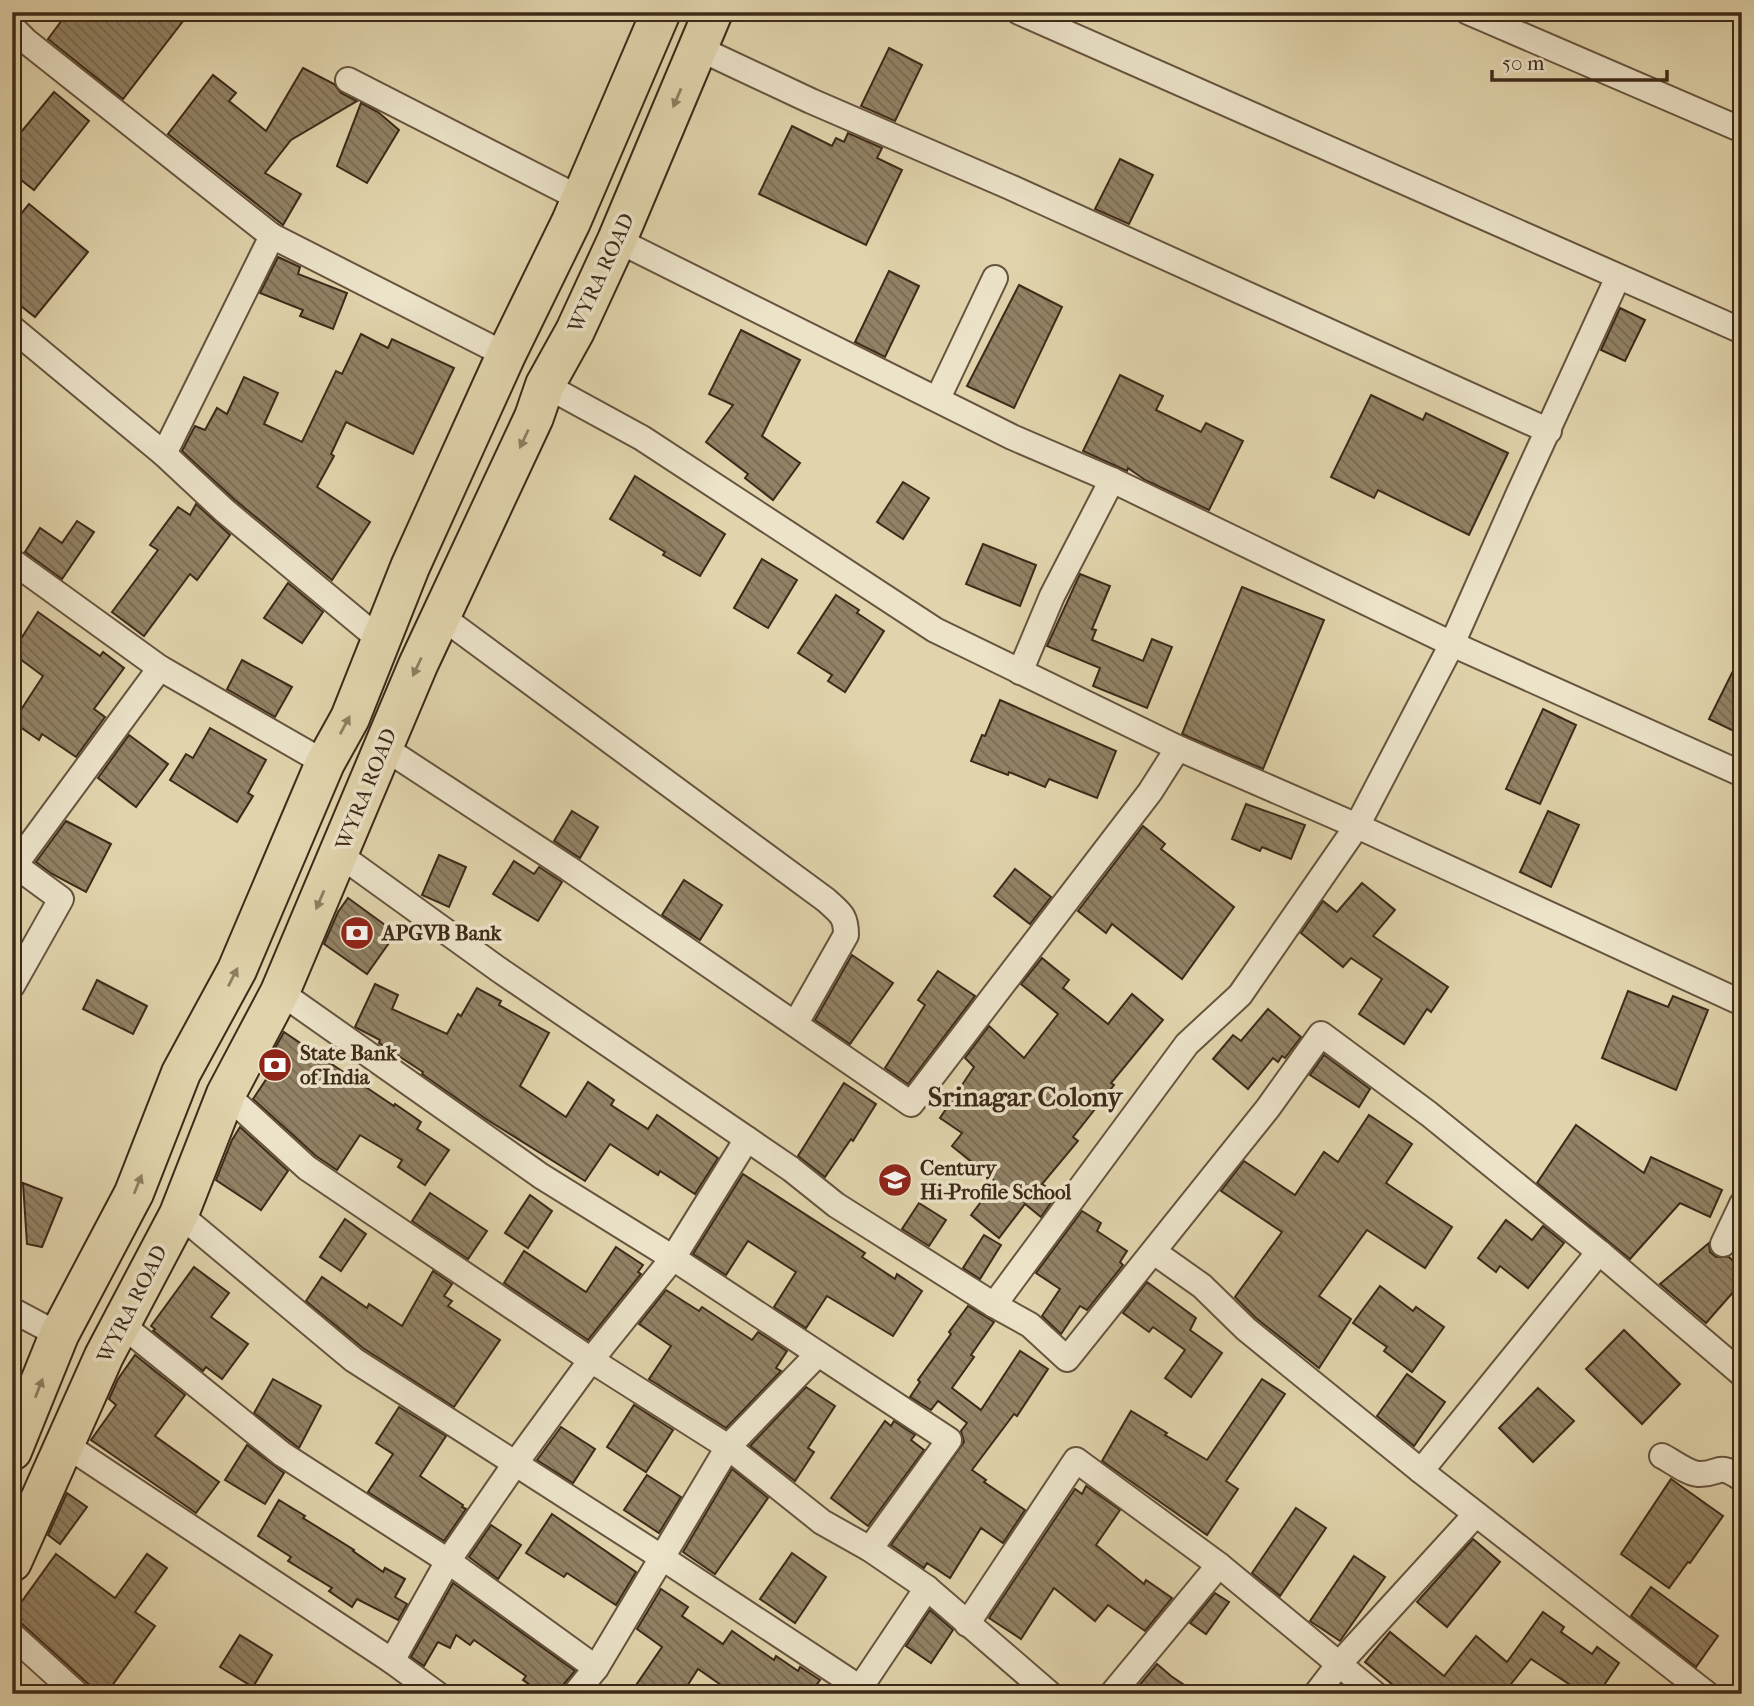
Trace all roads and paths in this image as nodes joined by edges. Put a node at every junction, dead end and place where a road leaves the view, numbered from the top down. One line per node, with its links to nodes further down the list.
1 (661, 12): 9 (main road, WYRA ROAD)
2 (713, 12): 6 (main road, WYRA ROAD)
3 (1019, 12): 12 (street)
4 (1468, 12): 8 (street)
5 (12, 27): 10 (street)
6 (698, 48): 11 (main road, WYRA ROAD, one-way to 11); 21 (street)
7 (348, 80): 9 (street)
8 (1742, 130)
9 (581, 199): 14 (main road, WYRA ROAD)
10 (272, 236): 18 (street); 22 (street)
11 (617, 240): 16 (main road, WYRA ROAD); 20 (street)
12 (1618, 277): 17 (street); 21 (street)
13 (995, 278): 20 (street)
14 (530, 307): 16 (main road); 18 (main road, WYRA ROAD)
15 (12, 328): 22 (street)
16 (575, 331): 19 (main road, WYRA ROAD)
17 (1742, 331)
18 (506, 355): 26 (main road, WYRA ROAD)
19 (545, 385): 25 (main road, WYRA ROAD, one-way to 25); 29 (street)
20 (938, 398): 23 (street)
21 (1549, 431): 27 (street)
22 (164, 454): 26 (street)
23 (1112, 480): 27 (street); 29 (street)
24 (17, 574): 28 (street)
25 (442, 617): 30 (main road, WYRA ROAD, one-way to 30); 42 (street)
26 (379, 639): 32 (main road, WYRA ROAD, one-way to 26)
27 (1452, 644): 33 (street); 34 (street)
28 (160, 668): 32 (street); 36 (street)
29 (1020, 672): 31 (street)
30 (383, 747): 35 (main road, WYRA ROAD); 42 (street)
31 (1178, 748): 34 (street); 42 (street)
32 (325, 763): 37 (main road, WYRA ROAD)
33 (1742, 774)
34 (1357, 826): 41 (street); 51 (street)
35 (340, 855): 38 (main road, WYRA ROAD, one-way to 38); 44 (street)
36 (13, 864): 39 (street)
37 (259, 917): 38 (main road); 54 (main road, WYRA ROAD, one-way to 37)
38 (303, 940): 40 (main road, WYRA ROAD)
39 (12, 986)
40 (280, 992): 43 (main road, WYRA ROAD); 50 (street)
41 (1742, 1003)
42 (796, 1023)
43 (226, 1094): 46 (main road, WYRA ROAD); 56 (street)
44 (747, 1139): 50 (street); 51 (street)
45 (1742, 1203): 47 (street)
46 (179, 1214): 53 (main road, WYRA ROAD); 62 (street)
47 (1723, 1244)
48 (1154, 1252): 49 (street); 51 (street); 63 (street)
49 (1599, 1252): 57 (street); 63 (street)
50 (673, 1258): 55 (street); 56 (street)
51 (994, 1306)
52 (12, 1310): 54 (street)
53 (121, 1324): 58 (main road, WYRA ROAD); 69 (street)
54 (59, 1335): 60 (main road, WYRA ROAD, one-way to 54)
55 (818, 1354): 59 (street); 67 (street)
56 (591, 1360): 59 (street); 62 (street)
57 (1742, 1374)
58 (66, 1445): 66 (main road, WYRA ROAD); 74 (street)
59 (727, 1447): 67 (street); 68 (street)
60 (12, 1451)
61 (1662, 1456): 64 (street)
62 (515, 1464): 68 (street); 69 (street)
63 (1421, 1471): 65 (street)
64 (1742, 1479)
65 (1476, 1514): 75 (street); 85 (street)
66 (15, 1547)
67 (870, 1549): 71 (street)
68 (661, 1557): 76 (street); 78 (street)
69 (448, 1561): 74 (street); 76 (street)
70 (1219, 1565): 72 (street); 75 (street); 82 (street)
71 (927, 1588): 72 (street); 78 (street)
72 (967, 1624): 81 (street)
73 (12, 1635): 79 (street)
74 (392, 1661): 77 (street)
75 (1339, 1664): 83 (street); 84 (street)
76 (596, 1668): 80 (street)
77 (421, 1690)
78 (858, 1691)
79 (77, 1694)
80 (575, 1694)
81 (1050, 1694)
82 (1112, 1694)
83 (1316, 1694)
84 (1376, 1694)
85 (1707, 1694)

